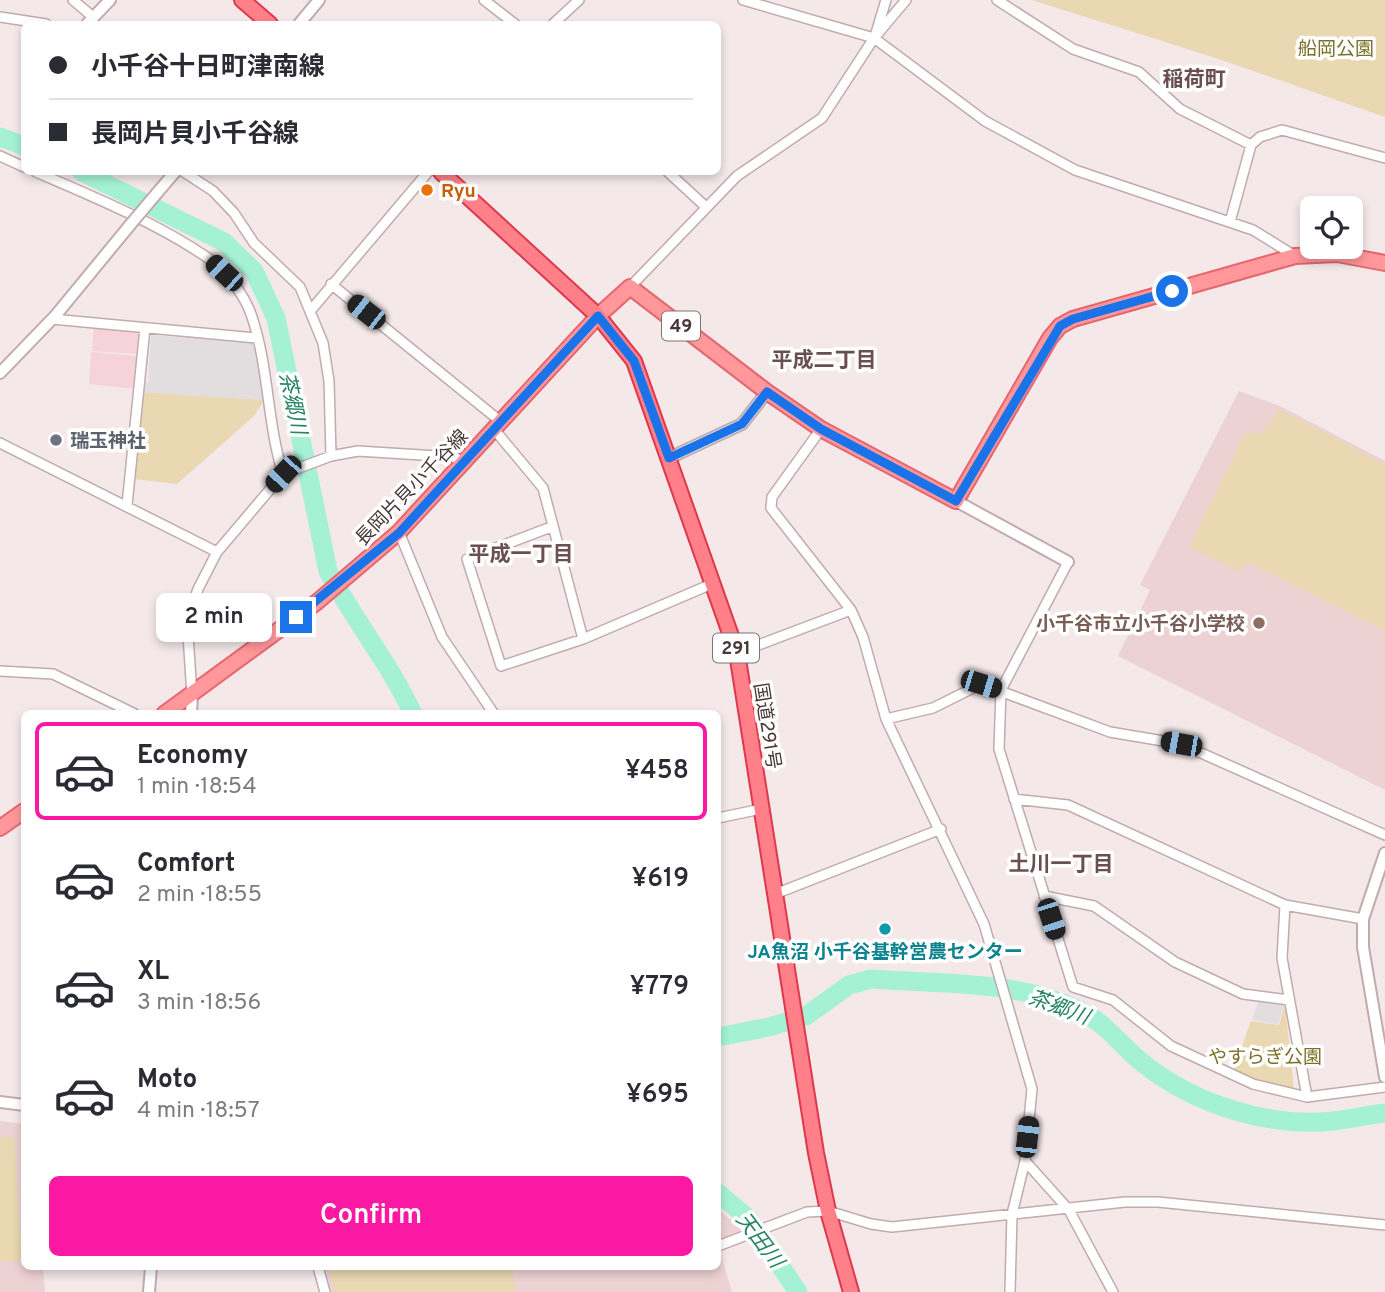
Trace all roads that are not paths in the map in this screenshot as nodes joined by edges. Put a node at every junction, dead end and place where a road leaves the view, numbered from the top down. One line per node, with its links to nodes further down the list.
1 (73, 0): 13 (street)
2 (110, 0): 13 (street)
3 (242, 0): 14 (highway)
4 (319, 0): 15 (street)
5 (484, 0): 16 (street)
6 (579, 0): 17 (street)
7 (743, 0): 18 (street)
8 (886, 0): 18 (street)
9 (906, 0): 18 (street)
10 (996, 0): 19 (street)
11 (0, 18): 12 (street)
12 (23, 21)
13 (90, 21)
14 (266, 21)
15 (302, 21)
16 (511, 21)
17 (558, 21)
18 (874, 38): 29 (street); 30 (street)
19 (1251, 145): 21 (street); 30 (street)
20 (0, 156): 22 (street)
21 (1385, 158)
22 (21, 166)
23 (42, 175): 39 (street)
24 (172, 175): 37 (street, bridge)
25 (189, 175): 35 (street)
26 (425, 175): 33 (street)
27 (444, 175): 36 (highway, 国道291号 / 291)
28 (671, 175): 29 (street)
29 (706, 207): 34 (street)
30 (1230, 222): 31 (street)
31 (1295, 256): 32 (main road); 49 (main road)
32 (1385, 263)
33 (331, 284): 35 (street); 42 (street)
34 (630, 287): 36 (main road, 長岡片貝小千谷線); 41 (main road, 49)
35 (311, 310): 45 (street)
36 (598, 316): 42 (main road, 長岡片貝小千谷線); 46 (highway, 国道291号 / 291)
37 (52, 319): 38 (street); 40 (street)
38 (145, 328): 39 (street); 50 (street)
39 (257, 338): 48 (street)
40 (0, 373)
41 (767, 392): 43 (main road, 49); 46 (street)
42 (497, 425): 47 (main road, 長岡片貝小千谷線); 51 (street)
43 (821, 429): 49 (main road, 49); 56 (street)
44 (0, 443): 50 (street)
45 (331, 456): 47 (street); 48 (street)
46 (669, 458): 55 (highway, 国道291号 / 291)
47 (465, 462): 52 (main road, 長岡片貝小千谷線)
48 (285, 473): 53 (street)
49 (956, 501): 54 (street)
50 (127, 505): 53 (street)
51 (551, 527): 57 (street); 57 (street)
52 (399, 533): 61 (main road, 長岡片貝小千谷線); 65 (street)
53 (217, 552): 61 (street)
54 (1068, 562): 60 (street)
55 (714, 583): 57 (street); 58 (highway, 国道291号 / 291)
56 (850, 610): 58 (street); 66 (street)
57 (583, 639)
58 (737, 653): 68 (highway, 国道291号 / 291)
59 (0, 671): 62 (street)
60 (1001, 690): 66 (street); 67 (street); 73 (street)
61 (192, 695): 63 (main road, 長岡片貝小千谷線); 64 (street)
62 (127, 710)
63 (170, 710)
64 (191, 710)
65 (491, 710)
66 (886, 719): 72 (street)
67 (1014, 799): 76 (street); 77 (street)
68 (761, 809): 70 (street); 75 (highway, 国道291号 / 291)
69 (21, 813): 71 (main road)
70 (721, 817)
71 (0, 828)
72 (941, 829): 75 (street); 86 (street)
73 (1385, 835)
74 (1385, 853): 78 (street)
75 (775, 894): 88 (highway, 国道291号 / 291)
76 (1044, 896): 79 (street); 83 (street)
77 (1285, 905): 78 (street); 79 (street)
78 (1363, 919): 80 (street)
79 (1289, 1000): 83 (street)
80 (1380, 1020): 81 (street)
81 (1385, 1077)
82 (1385, 1087): 83 (street)
83 (1307, 1097)
84 (0, 1102): 85 (street)
85 (21, 1105)
86 (1025, 1161): 87 (street); 89 (street)
87 (1069, 1210): 89 (street); 90 (street); 98 (street)
88 (828, 1211): 89 (street); 91 (street); 96 (highway, 国道291号 / 291)
89 (1012, 1214): 97 (street)
90 (1385, 1225)
91 (721, 1245)
92 (151, 1270): 94 (street)
93 (319, 1270): 95 (street)
94 (149, 1292)
95 (325, 1292)
96 (852, 1292)
97 (1010, 1292)
98 (1113, 1292)

